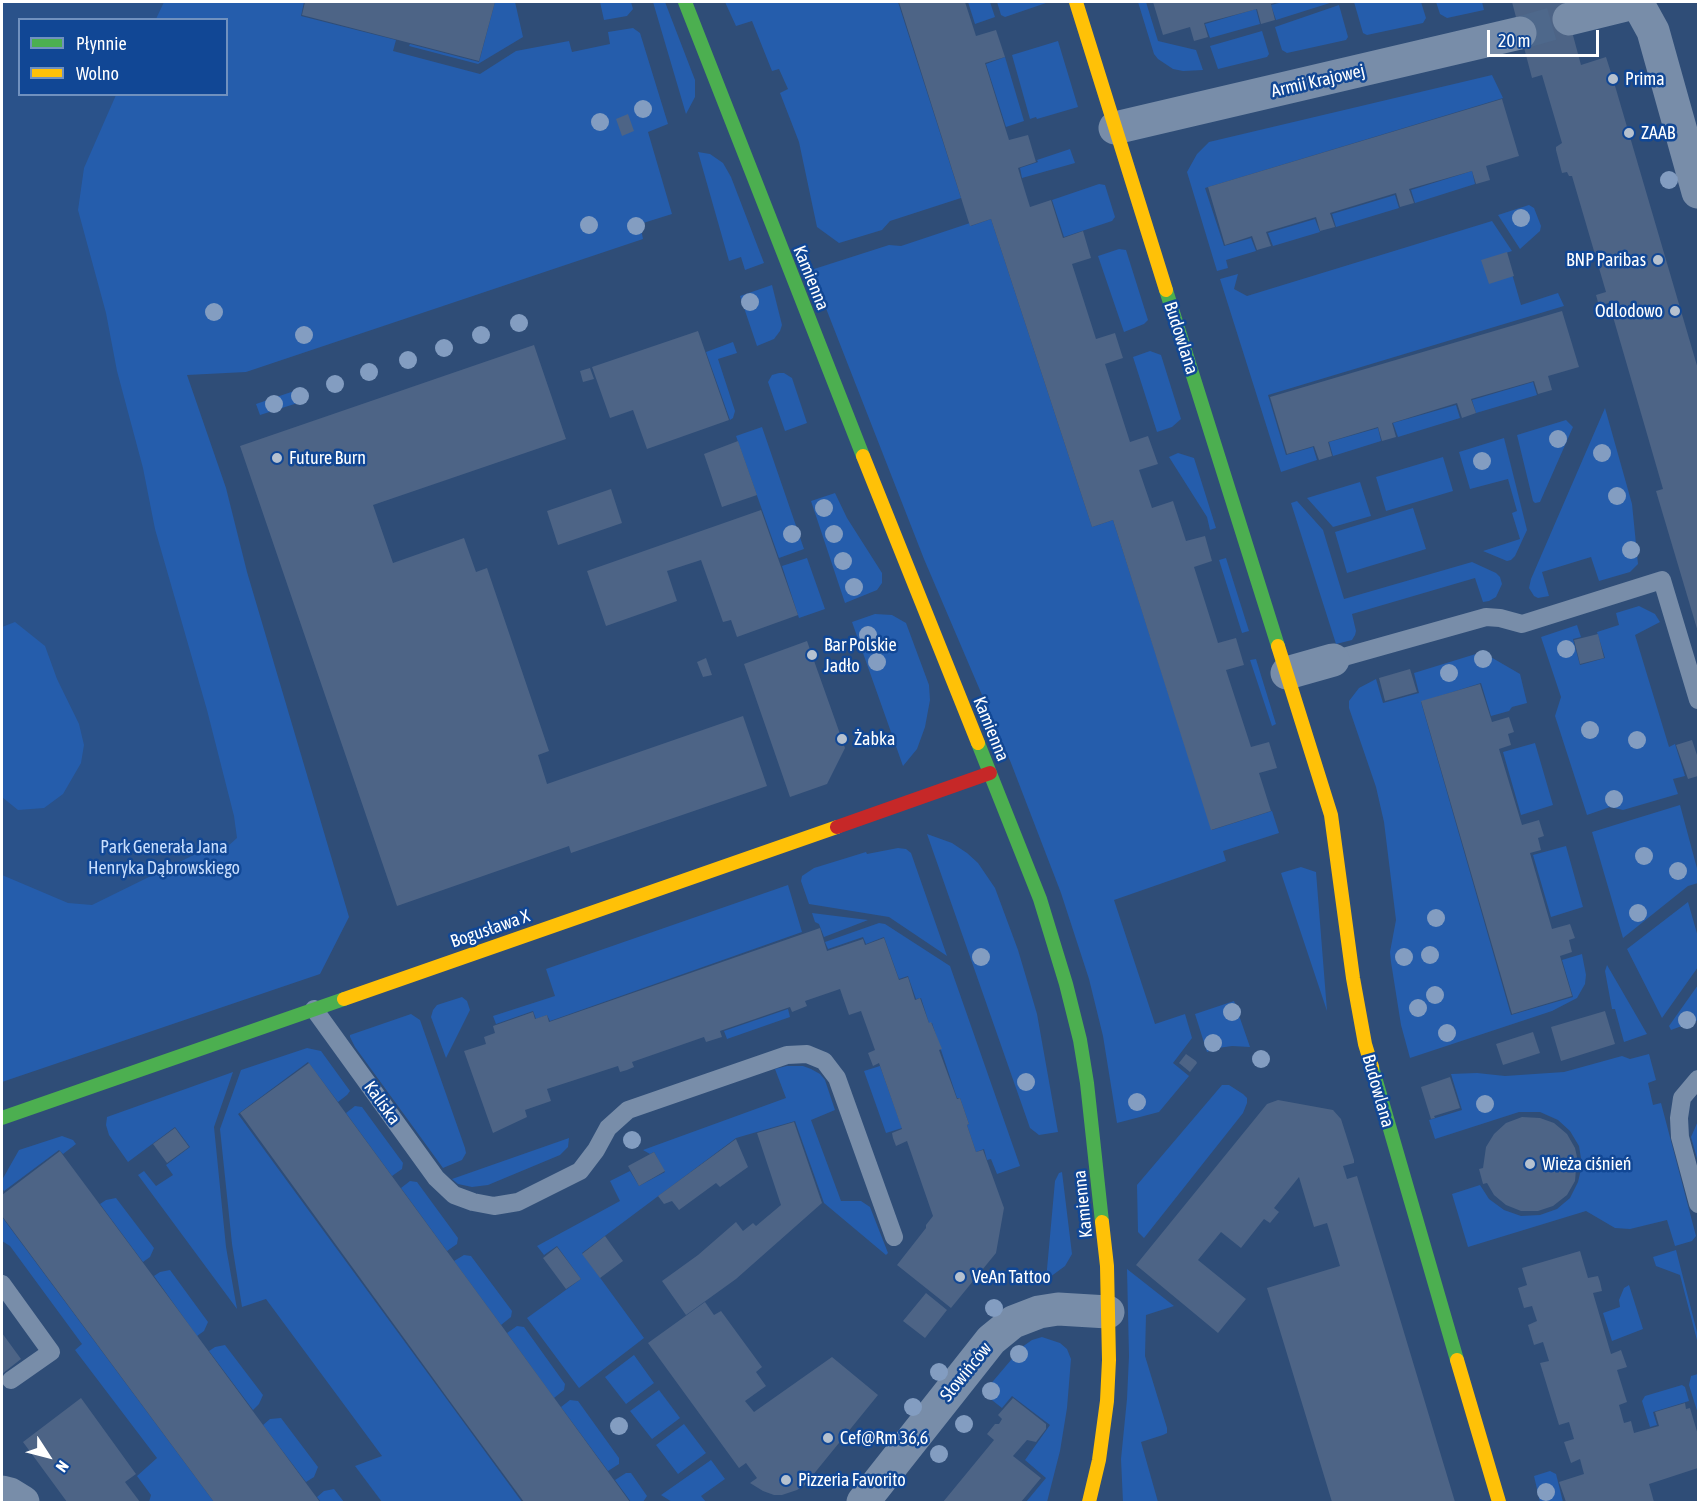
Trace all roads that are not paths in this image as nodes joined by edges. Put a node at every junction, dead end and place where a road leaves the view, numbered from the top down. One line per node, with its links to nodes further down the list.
1 (685, 2): 11 (street, Kamienna)
2 (1076, 2): 6 (street, Budowlana)
3 (1638, 2): 4 (street); 7 (street)
4 (1569, 20)
5 (1520, 33): 6 (street, Armii Krajowej)
6 (1115, 128): 9 (street, Budowlana)
7 (1698, 192)
8 (1333, 660): 9 (street); 10 (lane)
9 (1287, 674): 26 (street, Budowlana)
10 (1698, 700)
11 (990, 773): 12 (street, Bogusława X); 18 (street, Kamienna)
12 (314, 1009): 14 (street, Bogusława X); 16 (lane, Kaliska)
13 (1698, 1079): 15 (lane)
14 (2, 1118)
15 (1698, 1204)
16 (894, 1237)
17 (2, 1284): 19 (lane)
18 (1108, 1312): 20 (street, Kamienna); 24 (street, Słowińców)
19 (11, 1380)
20 (1099, 1460): 22 (street); 25 (street, Kamienna)
21 (2, 1492): 23 (street)
22 (1105, 1492)
23 (23, 1503)
24 (863, 1503)
25 (1089, 1503)
26 (1499, 1503)

